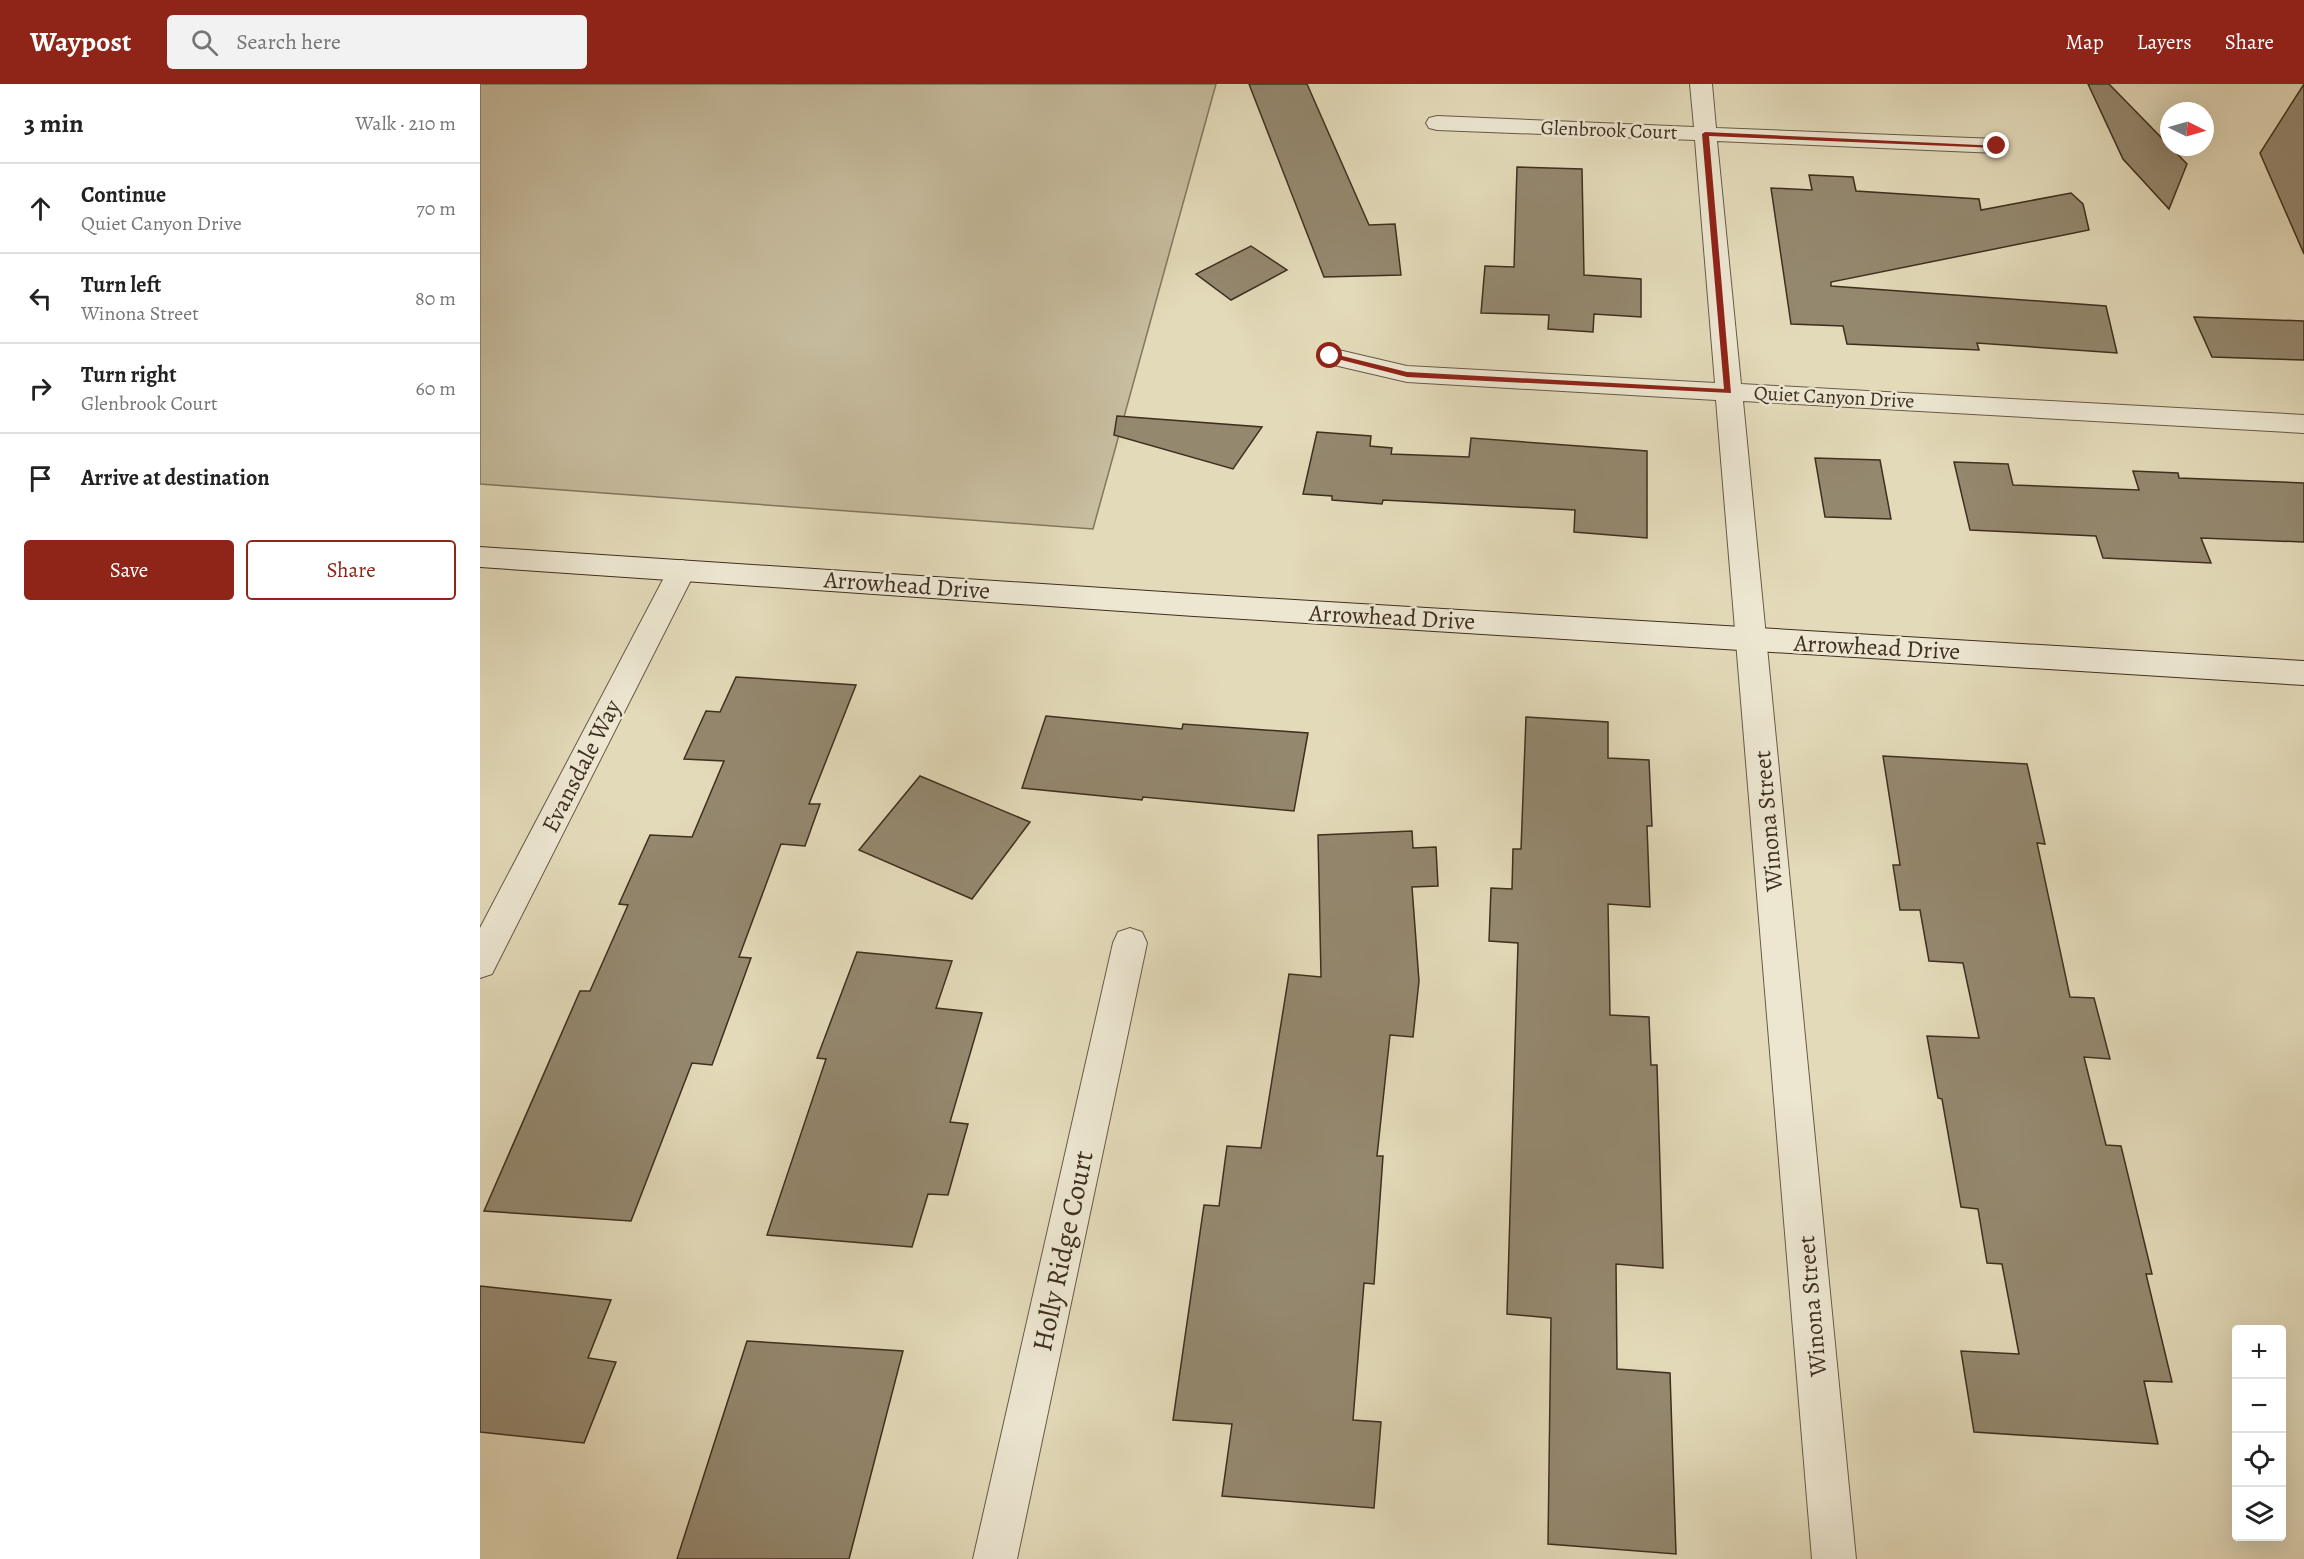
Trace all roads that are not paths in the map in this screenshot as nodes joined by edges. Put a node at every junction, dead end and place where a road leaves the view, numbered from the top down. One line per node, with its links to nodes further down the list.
1 (1701, 84): 3 (street, Winona Street)
2 (1437, 123): 3 (street, Glenbrook Court)
3 (1705, 134): 4 (street, Glenbrook Court); 6 (street, Winona Street)
4 (1997, 146)
5 (1330, 356): 6 (street, Quiet Canyon Drive)
6 (1728, 391): 7 (street, Quiet Canyon Drive); 10 (street, Winona Street)
7 (2304, 424)
8 (480, 557): 9 (street, Arrowhead Drive)
9 (682, 570): 10 (street, Arrowhead Drive); 13 (street, Evansdale Way)
10 (1751, 640): 11 (street, Arrowhead Drive); 15 (street, Winona Street)
11 (2304, 673)
12 (1130, 943): 14 (street, Holly Ridge Court)
13 (480, 963)
14 (995, 1559)
15 (1834, 1559)

